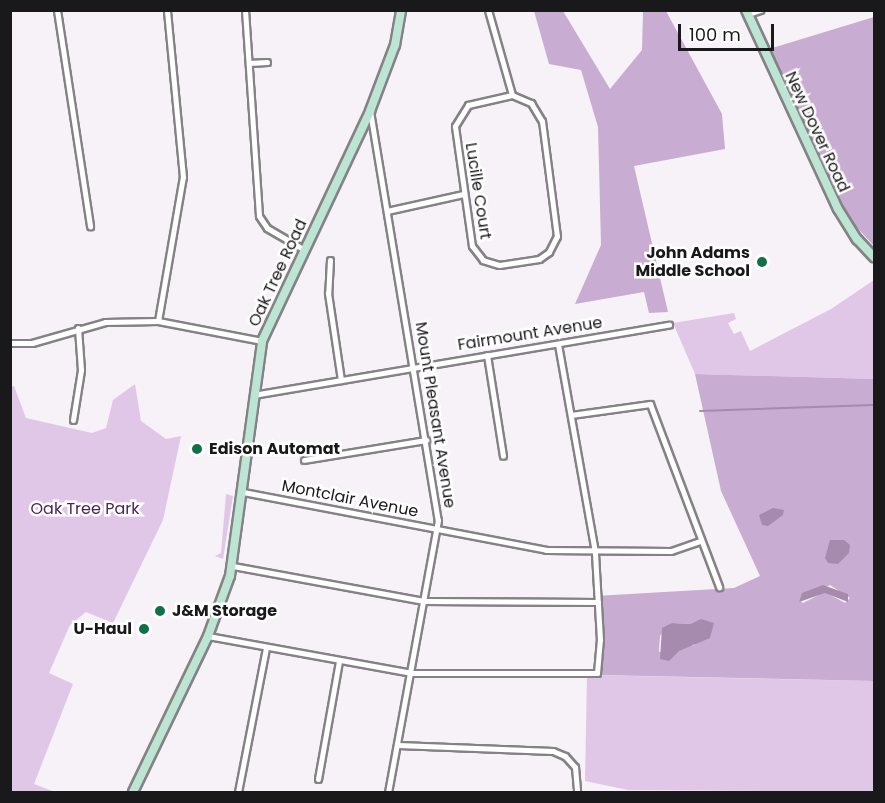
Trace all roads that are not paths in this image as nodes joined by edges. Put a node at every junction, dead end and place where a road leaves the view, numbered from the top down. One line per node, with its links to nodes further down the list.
1 (57, 10): 14 (street)
2 (167, 10): 18 (street)
3 (245, 10): 9 (street)
4 (401, 10): 11 (main road, Oak Tree Road)
5 (488, 10): 10 (street)
6 (760, 10): 7 (street)
7 (747, 12): 16 (main road, New Dover Road)
8 (267, 62): 9 (street)
9 (249, 63): 15 (street)
10 (512, 95): 12 (street, Lucille Court); 12 (street, Lucille Court)
11 (370, 111): 13 (street, Mount Pleasant Avenue); 15 (main road, Oak Tree Road)
12 (463, 194): 13 (street)
13 (387, 211): 25 (street, Mount Pleasant Avenue)
14 (90, 226)
15 (303, 249): 21 (main road, Oak Tree Road)
16 (874, 257)
17 (330, 260): 26 (street)
18 (158, 321): 20 (street); 21 (street)
19 (669, 325): 23 (street, Fairmount Avenue)
20 (78, 328): 22 (street); 29 (street)
21 (262, 341): 27 (main road, Oak Tree Road)
22 (10, 343)
23 (558, 344): 24 (street, Fairmount Avenue); 28 (street)
24 (487, 355): 25 (street, Fairmount Avenue); 31 (street)
25 (415, 367): 26 (street, Fairmount Avenue); 30 (street, Mount Pleasant Avenue)
26 (342, 380): 27 (street, Fairmount Avenue)
27 (253, 395): 33 (main road, Oak Tree Road)
28 (571, 415): 35 (street); 36 (street)
29 (73, 420)
30 (426, 440): 32 (street); 34 (street, Mount Pleasant Avenue)
31 (503, 456)
32 (304, 460)
33 (243, 492): 34 (street, Montclair Avenue); 37 (main road, Oak Tree Road)
34 (438, 530): 36 (street, Montclair Avenue); 39 (street, Mount Pleasant Avenue)
35 (700, 541): 36 (street, Montclair Avenue); 38 (street)
36 (595, 552): 40 (street)
37 (233, 566): 39 (street); 41 (main road, Oak Tree Road)
38 (719, 588)
39 (424, 601): 40 (street); 44 (street, Mount Pleasant Avenue)
40 (598, 602): 44 (street)
41 (208, 636): 42 (street); 47 (main road, Oak Tree Road)
42 (266, 648): 43 (street); 48 (street)
43 (339, 661): 44 (street); 46 (street)
44 (411, 673): 45 (street, Mount Pleasant Avenue)
45 (398, 745): 49 (street, Mount Pleasant Avenue); 50 (street)
46 (318, 779)
47 (133, 792)
48 (238, 792)
49 (388, 792)
50 (576, 792)

